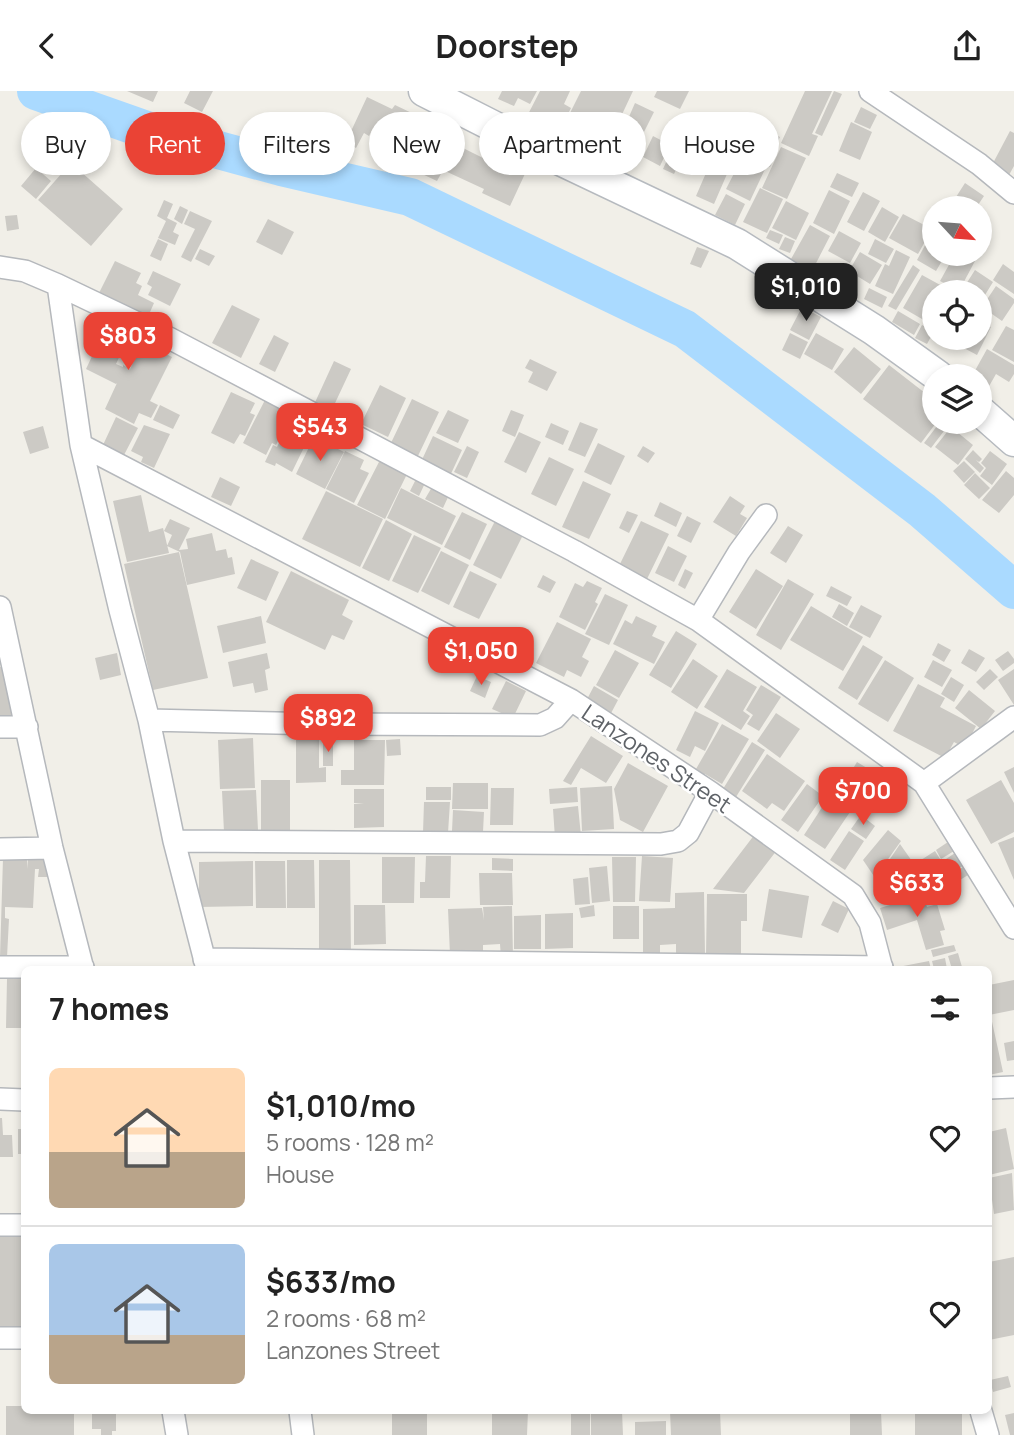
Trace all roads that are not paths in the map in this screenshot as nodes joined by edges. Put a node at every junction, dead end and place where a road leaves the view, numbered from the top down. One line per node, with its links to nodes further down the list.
1 (424, 91): 6 (main road)
2 (870, 91): 3 (street)
3 (1014, 193)
4 (0, 267): 5 (street)
5 (58, 285): 9 (street); 12 (street)
6 (922, 364)
7 (992, 422): 8 (main road)
8 (1014, 441)
9 (81, 445): 13 (street, Lanzones Street); 15 (street)
10 (766, 515): 12 (street)
11 (0, 607): 17 (street)
12 (698, 620): 18 (street)
13 (571, 700): 15 (street); 19 (street, Lanzones Street)
14 (1014, 717): 18 (street)
15 (149, 720): 20 (street)
16 (0, 727): 17 (street)
17 (27, 727): 21 (street)
18 (924, 783): 23 (street)
19 (710, 792): 20 (street); 27 (street, Lanzones Street)
20 (174, 841): 24 (street)
21 (52, 848): 22 (street); 25 (street)
22 (0, 849)
23 (1014, 928)
24 (205, 964): 26 (street)
25 (82, 966)
26 (544, 966)
27 (881, 966)
28 (0, 967): 29 (street)
29 (21, 967)
30 (1014, 1087): 31 (street)
31 (992, 1088)
32 (0, 1100): 33 (street)
33 (21, 1100)
34 (0, 1225): 35 (street)
35 (21, 1225)
36 (0, 1338): 37 (street)
37 (21, 1338)
38 (174, 1414): 41 (street)
39 (300, 1414): 42 (street)
40 (983, 1414): 43 (street)
41 (177, 1435)
42 (303, 1435)
43 (988, 1435)

